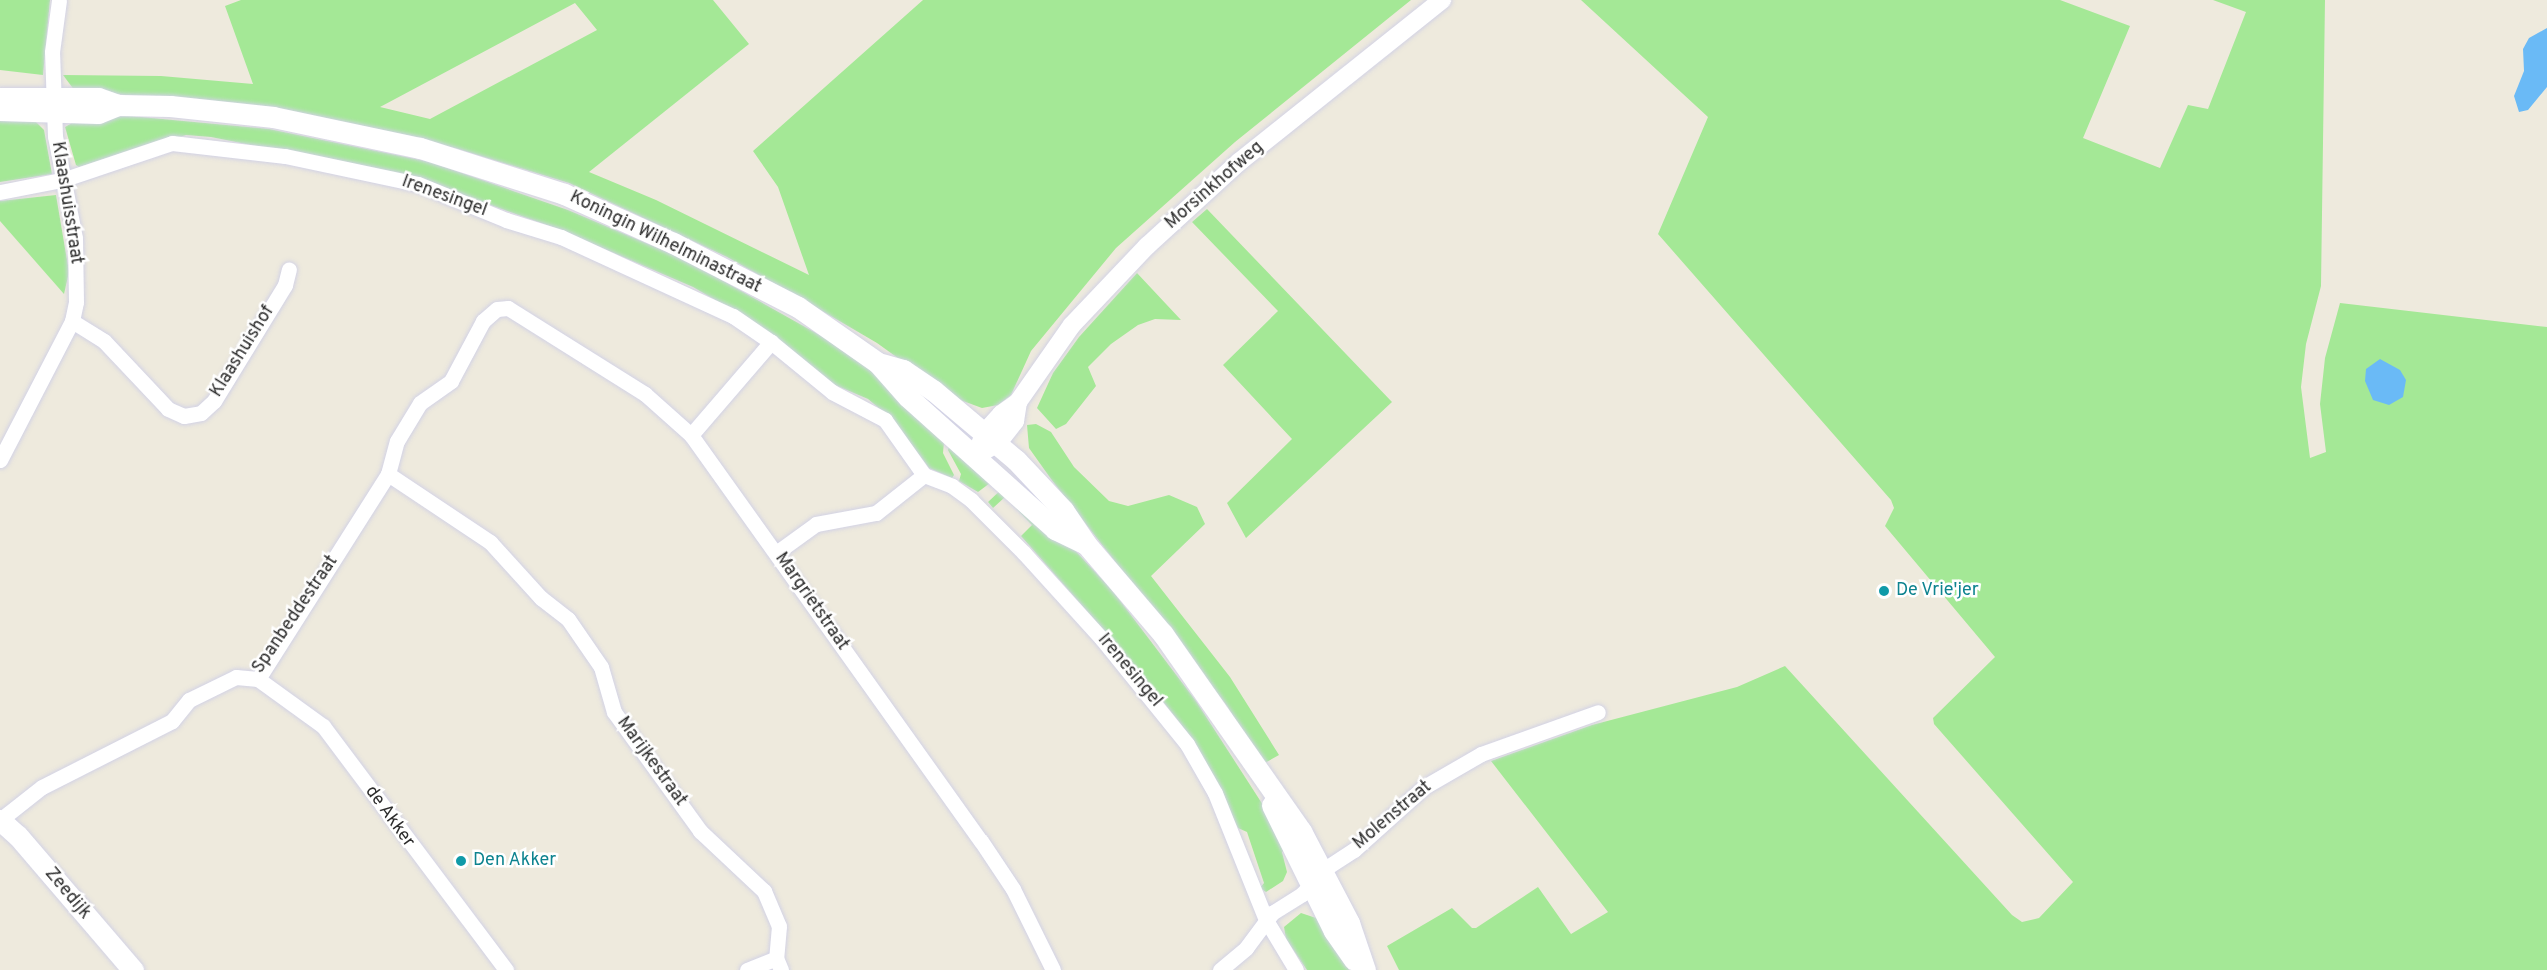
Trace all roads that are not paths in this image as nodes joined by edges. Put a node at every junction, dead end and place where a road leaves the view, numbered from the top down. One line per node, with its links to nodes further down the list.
1 (59, 0): 4 (street, Klaashuisstraat)
2 (1442, 0): 14 (street, Morsinkhofweg)
3 (0, 98): 4 (main road, Koningin Wilhelminastraat)
4 (54, 105): 5 (main road, Koningin Wilhelminastraat); 6 (street, Klaashuisstraat); 12 (main road, Koningin Wilhelminastraat)
5 (0, 110)
6 (62, 180): 7 (street, Irenesingel); 10 (street, Klaashuisstraat); 11 (street, Irenesingel)
7 (0, 192)
8 (289, 269): 10 (street, Klaashuishof)
9 (497, 309): 13 (street, Margrietstraat); 17 (street, Spanbeddestraat)
10 (72, 321): 16 (street, Klaashuisstraat)
11 (771, 342): 13 (street); 18 (street, Irenesingel)
12 (878, 363): 14 (main road, Koningin Wilhelminastraat); 15 (main road, Koningin Wilhelminastraat)
13 (691, 435): 20 (street, Margrietstraat)
14 (991, 438): 15 (street, Morsinkhofweg); 19 (main road, Koningin Wilhelminastraat)
15 (975, 456): 19 (main road, Koningin Wilhelminastraat)
16 (0, 460)
17 (388, 474): 21 (street, Spanbeddestraat); 26 (street, Marijkestraat)
18 (924, 475): 20 (street); 25 (street, Irenesingel)
19 (1086, 544): 24 (main road, Koningin Wilhelminastraat)
20 (776, 553): 30 (street, Margrietstraat)
21 (258, 679): 23 (street, Spanbeddestraat); 28 (street, de Akker)
22 (1598, 712): 24 (street, Molenstraat)
23 (0, 820): 27 (main road, Zeedijk)
24 (1317, 879): 25 (street, Molenstraat); 33 (main road, Koningin Wilhelminastraat)
25 (1266, 920): 31 (street, Molenstraat); 32 (street, Irenesingel)
26 (779, 964): 29 (street)
27 (127, 968)
28 (506, 970)
29 (747, 970)
30 (1053, 970)
31 (1221, 970)
32 (1296, 970)
33 (1363, 970)

